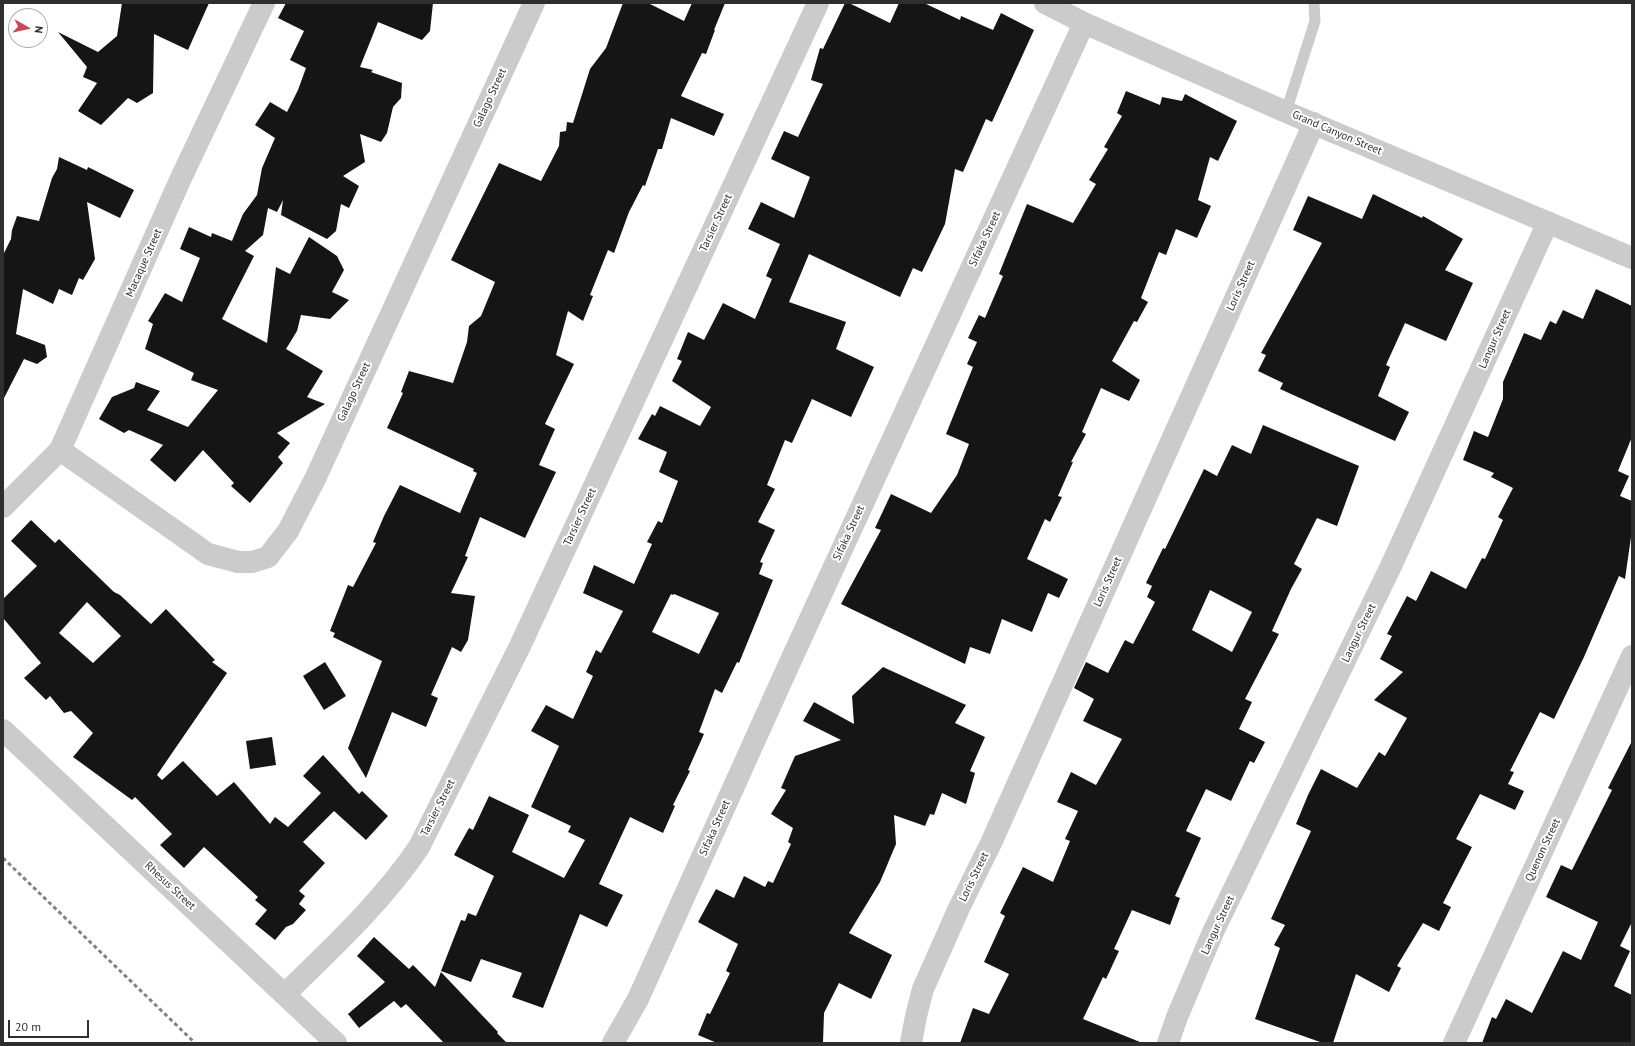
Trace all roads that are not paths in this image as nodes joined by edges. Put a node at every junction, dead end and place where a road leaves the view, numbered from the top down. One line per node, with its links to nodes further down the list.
1 (264, 3): 11 (street, Macaque Street)
2 (534, 3): 11 (street, Galago Street)
3 (818, 3): 15 (street, Tarsier Street)
4 (1045, 3): 6 (street, Grand Canyon Street)
5 (1314, 3): 7 (lane)
6 (1084, 23): 7 (street, Grand Canyon Street); 17 (street, Sifaka Street)
7 (1286, 112): 8 (street, Grand Canyon Street)
8 (1314, 123): 9 (street, Grand Canyon Street); 18 (street, Loris Street)
9 (1548, 222): 10 (street, Grand Canyon Street); 19 (street, Langur Street)
10 (1632, 258)
11 (60, 450): 12 (street, Macaque Street)
12 (3, 507)
13 (1632, 656): 20 (street, Quenon Street)
14 (3, 730): 15 (street, Rhesus Street)
15 (285, 994): 16 (street, Rhesus Street)
16 (336, 1043)
17 (614, 1043)
18 (912, 1043)
19 (1168, 1043)
20 (1454, 1043)

